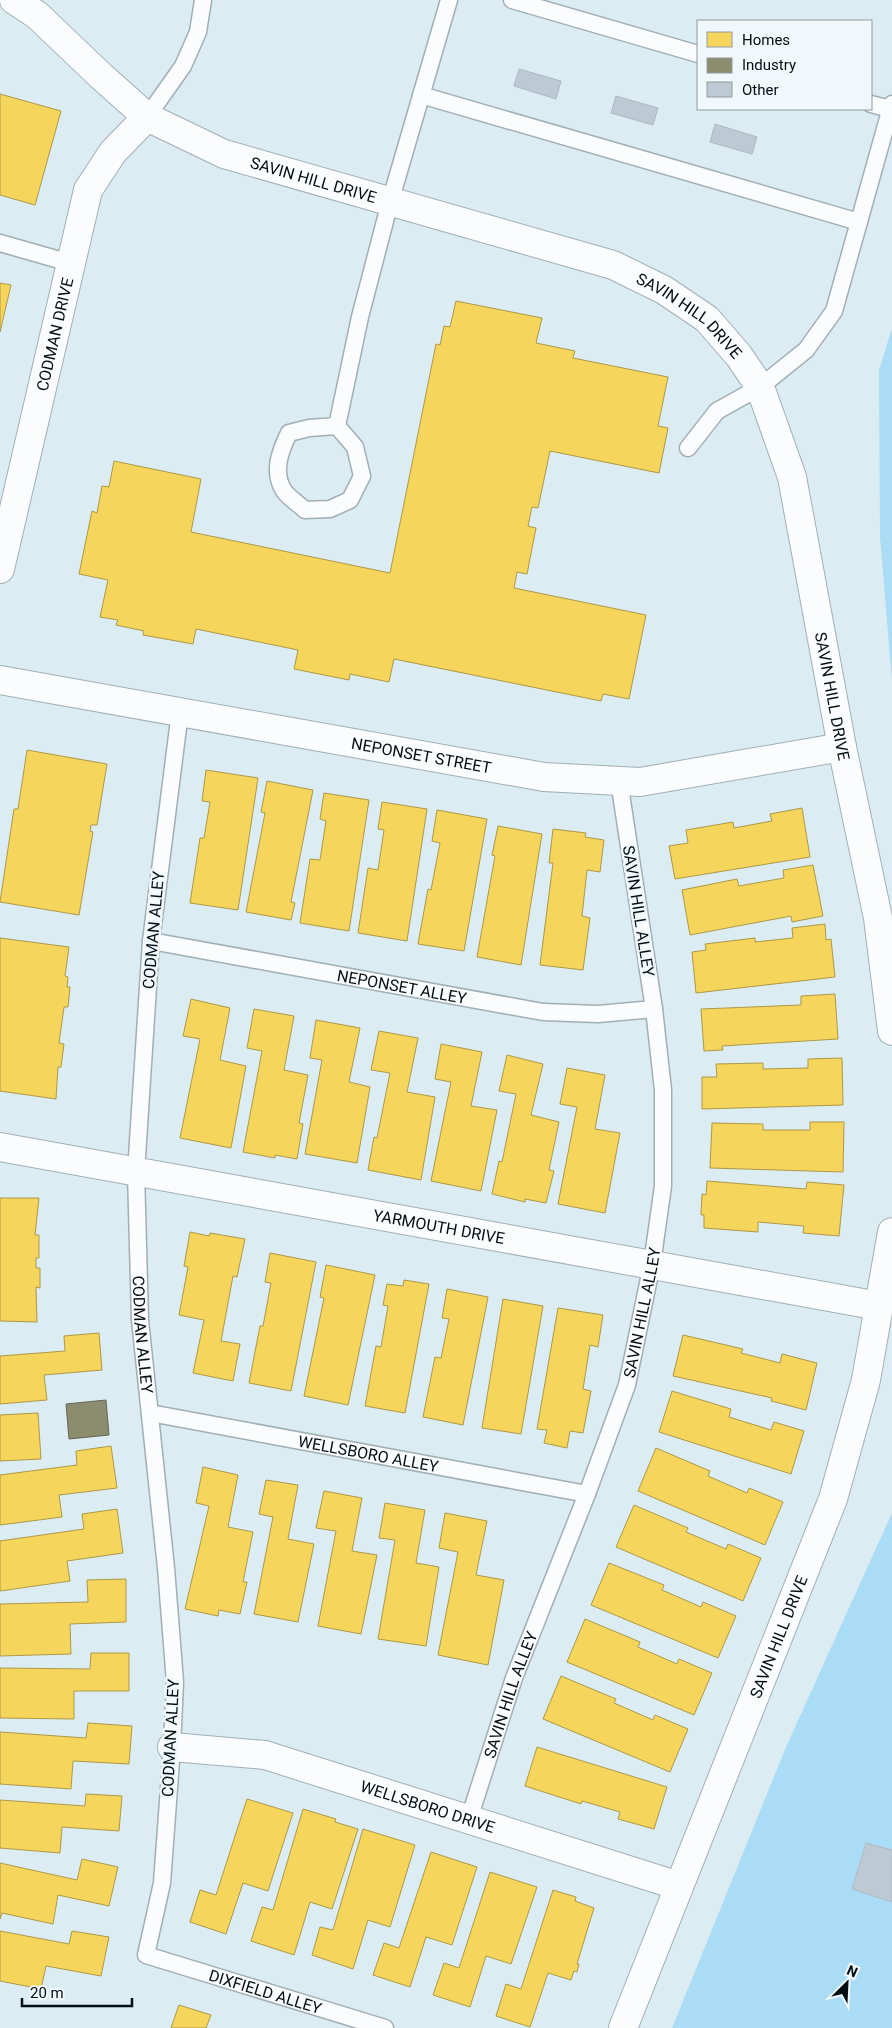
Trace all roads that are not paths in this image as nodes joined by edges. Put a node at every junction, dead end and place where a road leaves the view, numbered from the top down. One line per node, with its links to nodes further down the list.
1 (14, 0): 9 (street, SAVIN HILL DRIVE)
2 (203, 0): 9 (lane)
3 (449, 0): 6 (lane)
4 (512, 0): 5 (lane)
5 (697, 54)
6 (421, 95): 10 (lane); 11 (lane)
7 (872, 104): 8 (lane)
8 (891, 106): 11 (lane)
9 (147, 117): 10 (street, SAVIN HILL DRIVE); 13 (street, CODMAN DRIVE)
10 (390, 202): 14 (street, SAVIN HILL DRIVE); 15 (lane)
11 (859, 222): 14 (lane)
12 (0, 243): 13 (lane)
13 (70, 263): 17 (street, CODMAN DRIVE)
14 (760, 387): 16 (lane); 20 (street, SAVIN HILL DRIVE)
15 (337, 426): 15 (lane)
16 (688, 448)
17 (0, 569)
18 (0, 680): 19 (street, NEPONSET STREET)
19 (180, 712): 21 (street, NEPONSET STREET); 22 (lane, CODMAN ALLEY)
20 (842, 747): 21 (street, NEPONSET STREET); 24 (street, SAVIN HILL DRIVE)
21 (619, 781): 23 (lane, SAVIN HILL ALLEY)
22 (150, 941): 23 (lane, NEPONSET ALLEY); 26 (lane, CODMAN ALLEY)
23 (654, 1009): 28 (lane, SAVIN HILL ALLEY)
24 (892, 1031)
25 (0, 1147): 26 (street, YARMOUTH DRIVE)
26 (136, 1172): 28 (street, YARMOUTH DRIVE); 30 (lane, CODMAN ALLEY)
27 (892, 1232): 29 (street, SAVIN HILL DRIVE)
28 (652, 1264): 29 (street, YARMOUTH DRIVE); 31 (lane, SAVIN HILL ALLEY)
29 (879, 1306): 34 (street, SAVIN HILL DRIVE)
30 (150, 1413): 31 (lane, WELLSBORO ALLEY); 32 (lane, CODMAN ALLEY)
31 (587, 1494): 33 (lane, SAVIN HILL ALLEY)
32 (172, 1747): 33 (street, WELLSBORO DRIVE); 35 (lane, CODMAN ALLEY)
33 (469, 1819): 34 (street, WELLSBORO DRIVE)
34 (679, 1886): 37 (street, SAVIN HILL DRIVE)
35 (146, 1955): 36 (lane, DIXFIELD ALLEY)
36 (385, 2028)
37 (623, 2028)

